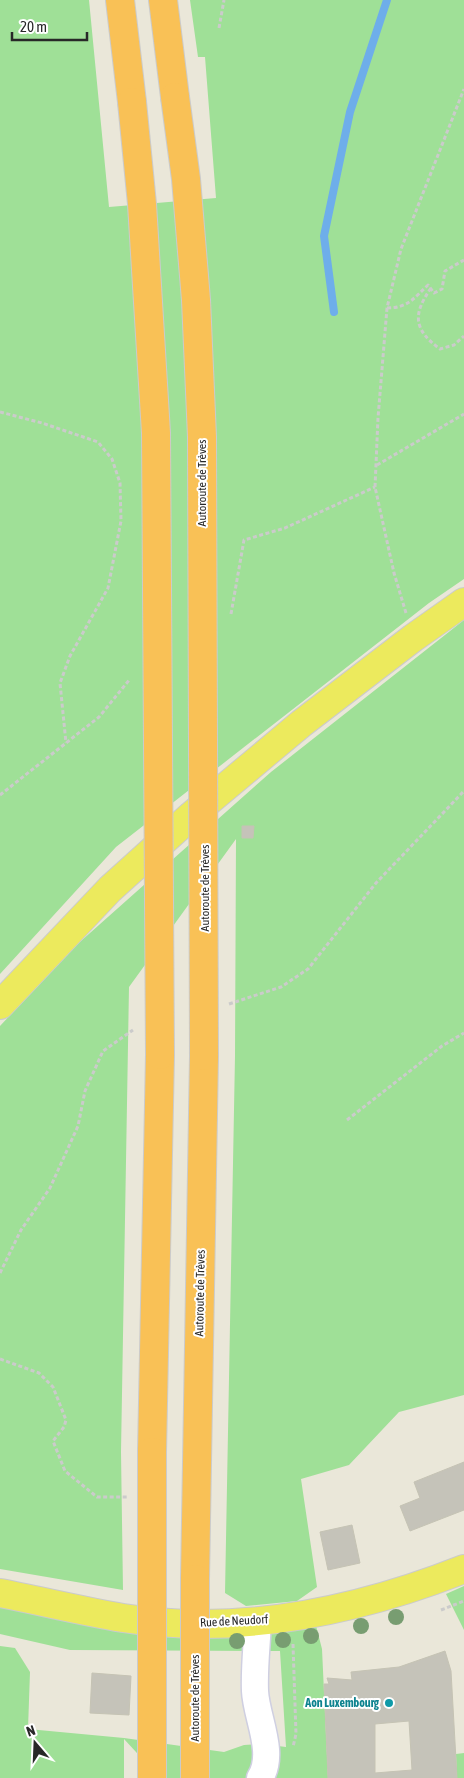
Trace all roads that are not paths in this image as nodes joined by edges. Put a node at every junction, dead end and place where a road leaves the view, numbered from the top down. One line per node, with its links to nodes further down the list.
1 (120, 0): 8 (highway, bridge)
2 (163, 0): 9 (highway, Autoroute de Trèves, bridge)
3 (464, 602): 4 (main road)
4 (0, 1006)
5 (464, 1570): 7 (main road, Rue de Neudorf)
6 (0, 1593): 7 (main road, Rue de Neudorf)
7 (258, 1621): 10 (lane)
8 (152, 1778)
9 (195, 1778)
10 (260, 1778)

